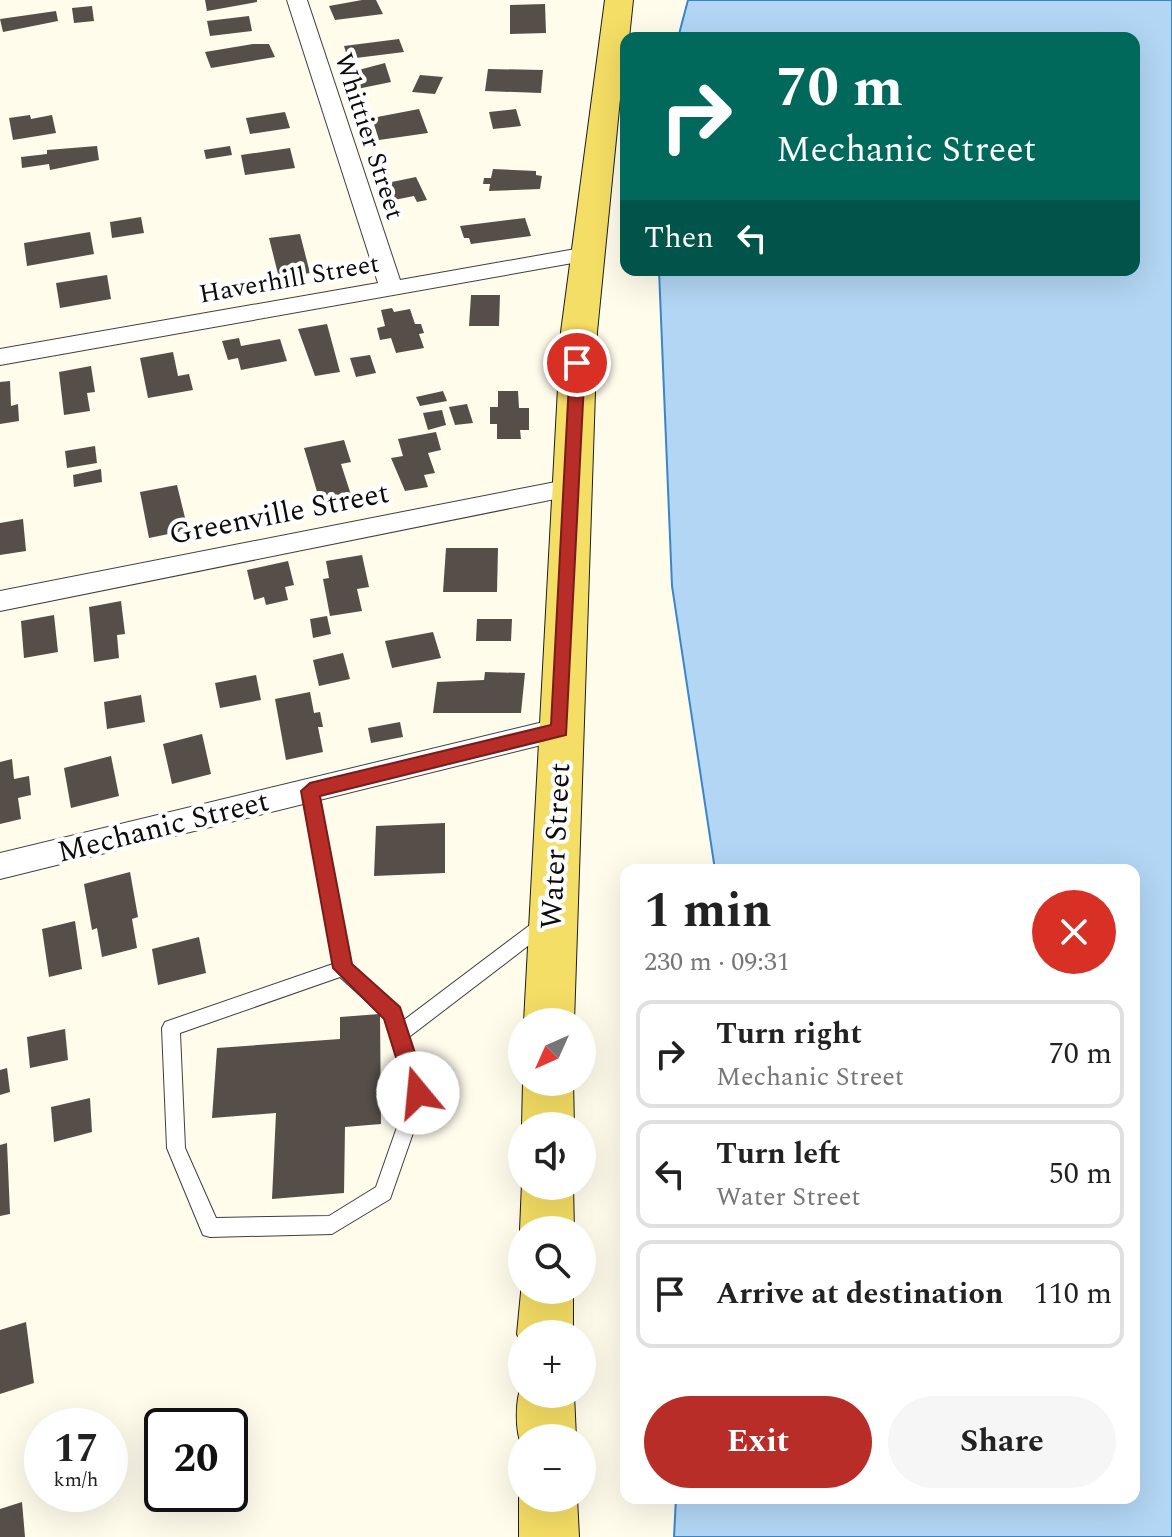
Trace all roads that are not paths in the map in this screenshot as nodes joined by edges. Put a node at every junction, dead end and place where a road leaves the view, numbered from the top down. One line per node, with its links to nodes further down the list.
1 (297, 0): 4 (street, Whittier Street)
2 (619, 0): 3 (main road, Water Street)
3 (587, 254): 4 (street, Haverhill Street); 6 (main road, Water Street)
4 (391, 288): 5 (street, Haverhill Street)
5 (0, 357)
6 (571, 488): 7 (street, Greenville Street); 8 (main road, Water Street)
7 (0, 601)
8 (560, 730): 9 (street, Mechanic Street); 11 (main road, Water Street)
9 (310, 791): 10 (street, Mechanic Street); 12 (lane)
10 (0, 866)
11 (551, 919): 13 (main road, Water Street); 14 (lane)
12 (343, 968): 14 (lane); 14 (lane)
13 (549, 1008)
14 (399, 1034)
15 (548, 1512): 16 (main road)
16 (549, 1537)

